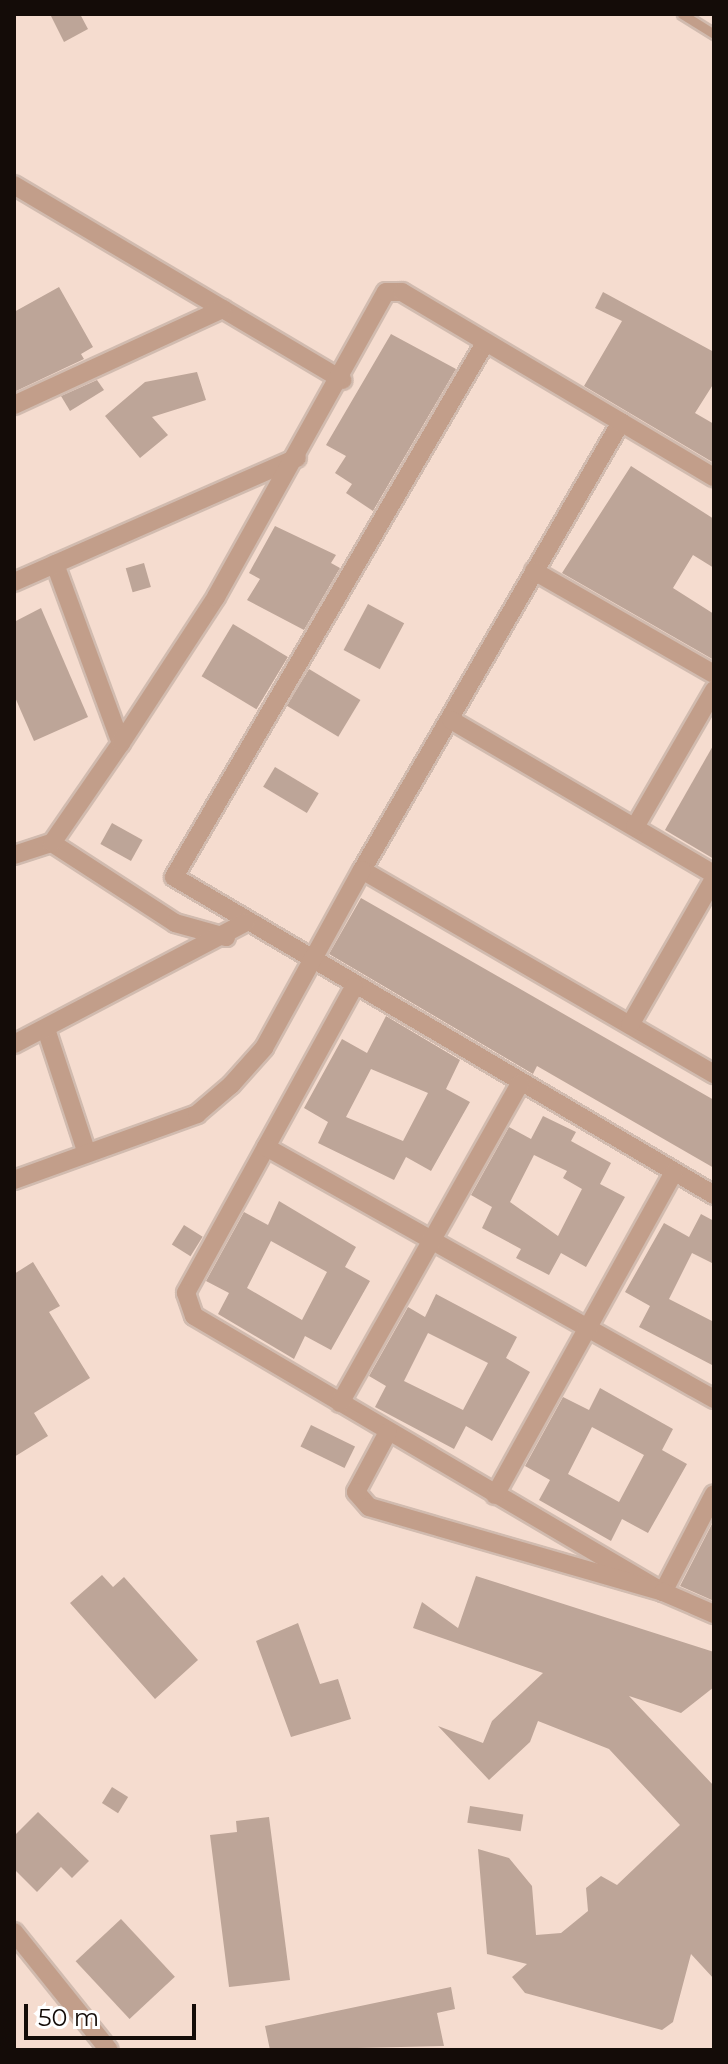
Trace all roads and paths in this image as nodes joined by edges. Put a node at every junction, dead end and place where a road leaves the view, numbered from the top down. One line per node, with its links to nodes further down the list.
1 (682, 14): 2 (lane)
2 (714, 34)
3 (14, 185): 4 (street)
4 (223, 309): 6 (street); 7 (street)
5 (485, 343): 6 (street); 8 (street); 23 (street)
6 (342, 380): 9 (street)
7 (14, 405)
8 (621, 422): 10 (street); 12 (street)
9 (297, 458): 11 (street); 17 (street)
10 (714, 477)
11 (55, 564): 13 (street); 17 (street)
12 (534, 571): 14 (street); 16 (street)
13 (14, 582)
14 (714, 674)
15 (714, 690): 18 (street)
16 (451, 720): 18 (street); 21 (street)
17 (121, 743): 19 (street)
18 (635, 827): 22 (street)
19 (52, 843): 20 (street); 24 (street)
20 (14, 855)
21 (362, 870): 25 (street); 27 (street)
22 (714, 876): 27 (street)
23 (246, 922): 24 (street); 25 (street)
24 (226, 937): 28 (street)
25 (309, 962): 26 (street); 33 (street)
26 (354, 987): 31 (street); 32 (street)
27 (630, 1025): 30 (street)
28 (46, 1029): 29 (street); 33 (street)
29 (14, 1044)
30 (714, 1074)
31 (520, 1083): 34 (street); 37 (street)
32 (266, 1147): 37 (street); 40 (street)
33 (86, 1151): 35 (street)
34 (674, 1172): 36 (street); 38 (street)
35 (14, 1180)
36 (714, 1195)
37 (431, 1240): 38 (street); 40 (street)
38 (587, 1328): 39 (street); 43 (street)
39 (714, 1399)
40 (340, 1403): 41 (street)
41 (388, 1432): 43 (street); 44 (street)
42 (714, 1494): 44 (street)
43 (495, 1495): 44 (street)
44 (663, 1592): 45 (street)
45 (714, 1614)
46 (14, 1932): 47 (street)
47 (109, 2050)

